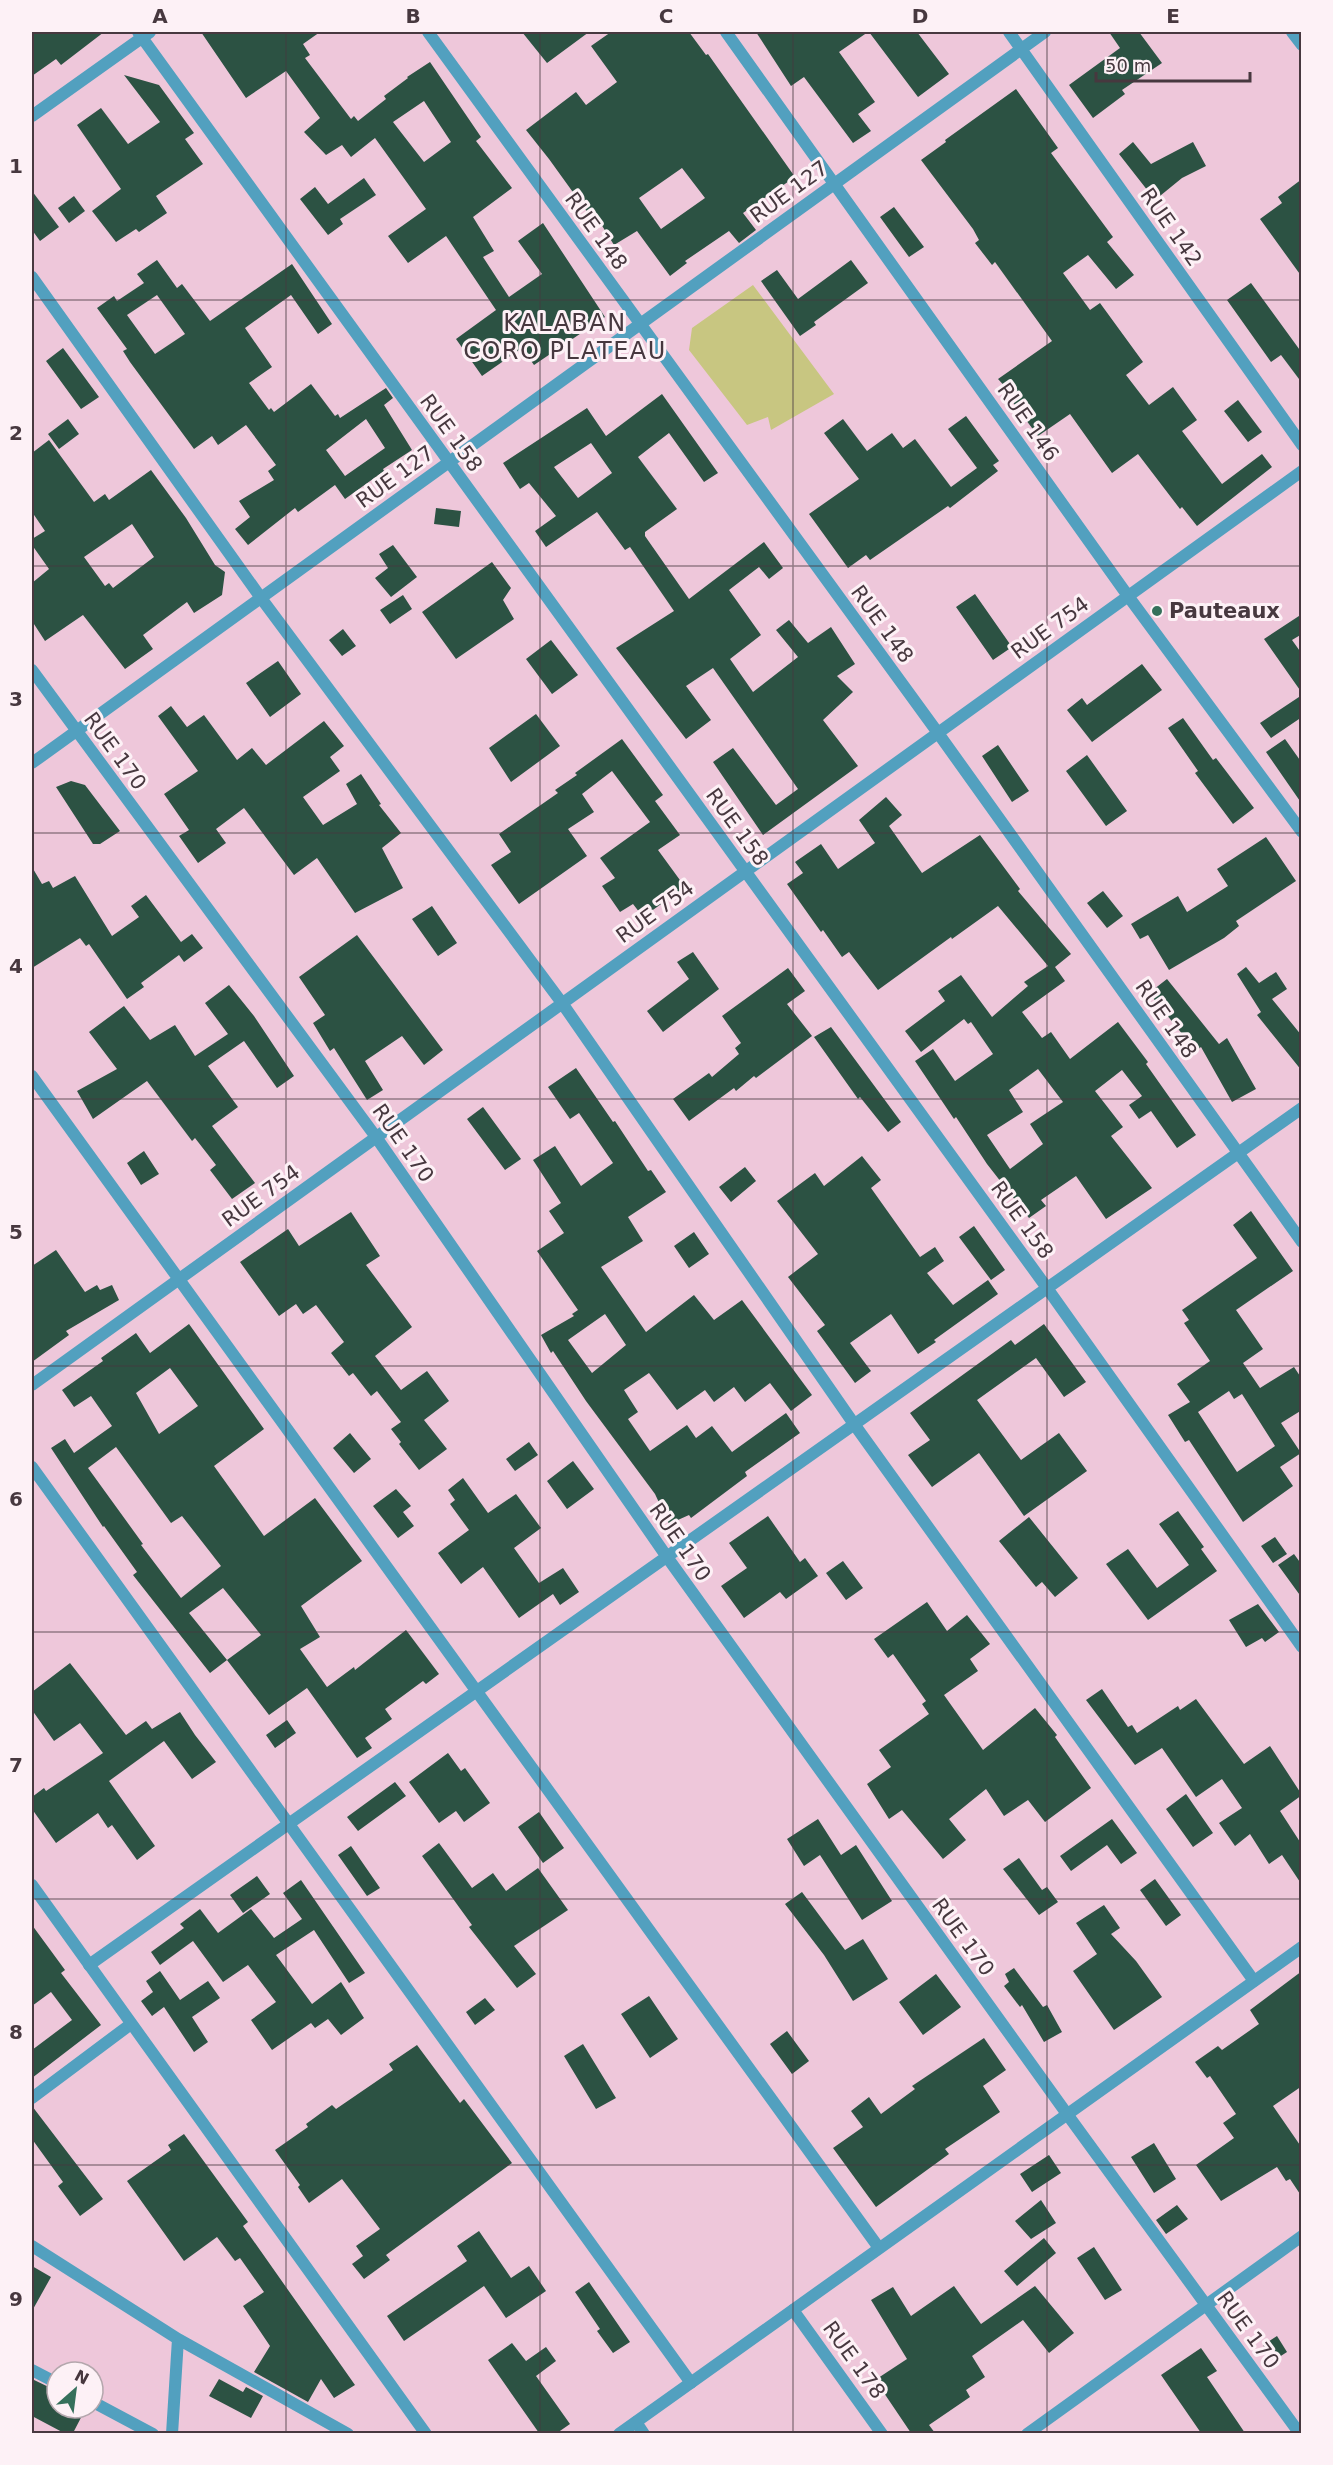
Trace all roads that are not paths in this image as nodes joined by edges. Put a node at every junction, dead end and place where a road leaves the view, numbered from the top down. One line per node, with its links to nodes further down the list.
1 (428, 32): 12 (street, RUE 148)
2 (726, 32): 10 (street, RUE 146)
3 (1009, 32): 8 (street, RUE 142)
4 (1045, 32): 8 (street, RUE 127)
5 (1292, 32): 7 (street)
6 (143, 33): 9 (street); 14 (street, RUE 158)
7 (1302, 45)
8 (1021, 49): 10 (street, RUE 127); 13 (street, RUE 142)
9 (32, 116)
10 (834, 183): 12 (street, RUE 127); 16 (street, RUE 146)
11 (32, 277): 17 (street)
12 (639, 324): 14 (street, RUE 127); 20 (street, RUE 148)
13 (1302, 445)
14 (448, 462): 17 (street, RUE 127); 23 (street, RUE 158)
15 (1302, 471): 16 (street, RUE 754)
16 (1128, 596): 20 (street, RUE 754); 22 (street, RUE 146)
17 (261, 598): 19 (street, RUE 127); 24 (street)
18 (32, 670): 19 (street, RUE 170)
19 (76, 731): 21 (street, RUE 127); 27 (street, RUE 170)
20 (938, 733): 23 (street, RUE 754); 28 (street, RUE 148)
21 (32, 763)
22 (1302, 832)
23 (745, 871): 24 (street, RUE 754); 31 (street, RUE 158)
24 (562, 1003): 27 (street, RUE 754); 33 (street)
25 (32, 1076): 30 (street)
26 (1302, 1108): 28 (street)
27 (376, 1137): 30 (street, RUE 754); 35 (street, RUE 170)
28 (1238, 1153): 29 (street, RUE 148); 31 (street)
29 (1302, 1242)
30 (178, 1279): 32 (street, RUE 754); 37 (street)
31 (1047, 1287): 33 (street); 36 (street, RUE 158)
32 (32, 1385)
33 (854, 1424): 35 (street); 42 (street)
34 (32, 1467): 38 (street)
35 (667, 1557): 37 (street); 45 (street, RUE 170)
36 (1302, 1647)
37 (476, 1691): 38 (street); 48 (street)
38 (288, 1824): 41 (street); 52 (street)
39 (32, 1885): 41 (street)
40 (1302, 1947): 42 (street)
41 (89, 1965): 43 (street)
42 (1254, 1981): 45 (street)
43 (131, 2024): 44 (street); 58 (street)
44 (32, 2098)
45 (1067, 2114): 48 (street); 49 (street, RUE 170)
46 (1302, 2236): 49 (street)
47 (32, 2246): 51 (street)
48 (879, 2248): 50 (street)
49 (1207, 2306): 62 (street); 63 (street, RUE 170)
50 (793, 2310): 52 (street); 61 (street, RUE 178)
51 (178, 2339): 56 (street); 57 (street)
52 (691, 2383): 54 (street)
53 (105, 2408): 55 (street)
54 (636, 2422): 59 (street); 60 (street)
55 (153, 2433)
56 (172, 2433)
57 (348, 2433)
58 (426, 2433)
59 (619, 2433)
60 (644, 2433)
61 (882, 2433)
62 (1027, 2433)
63 (1300, 2433)

